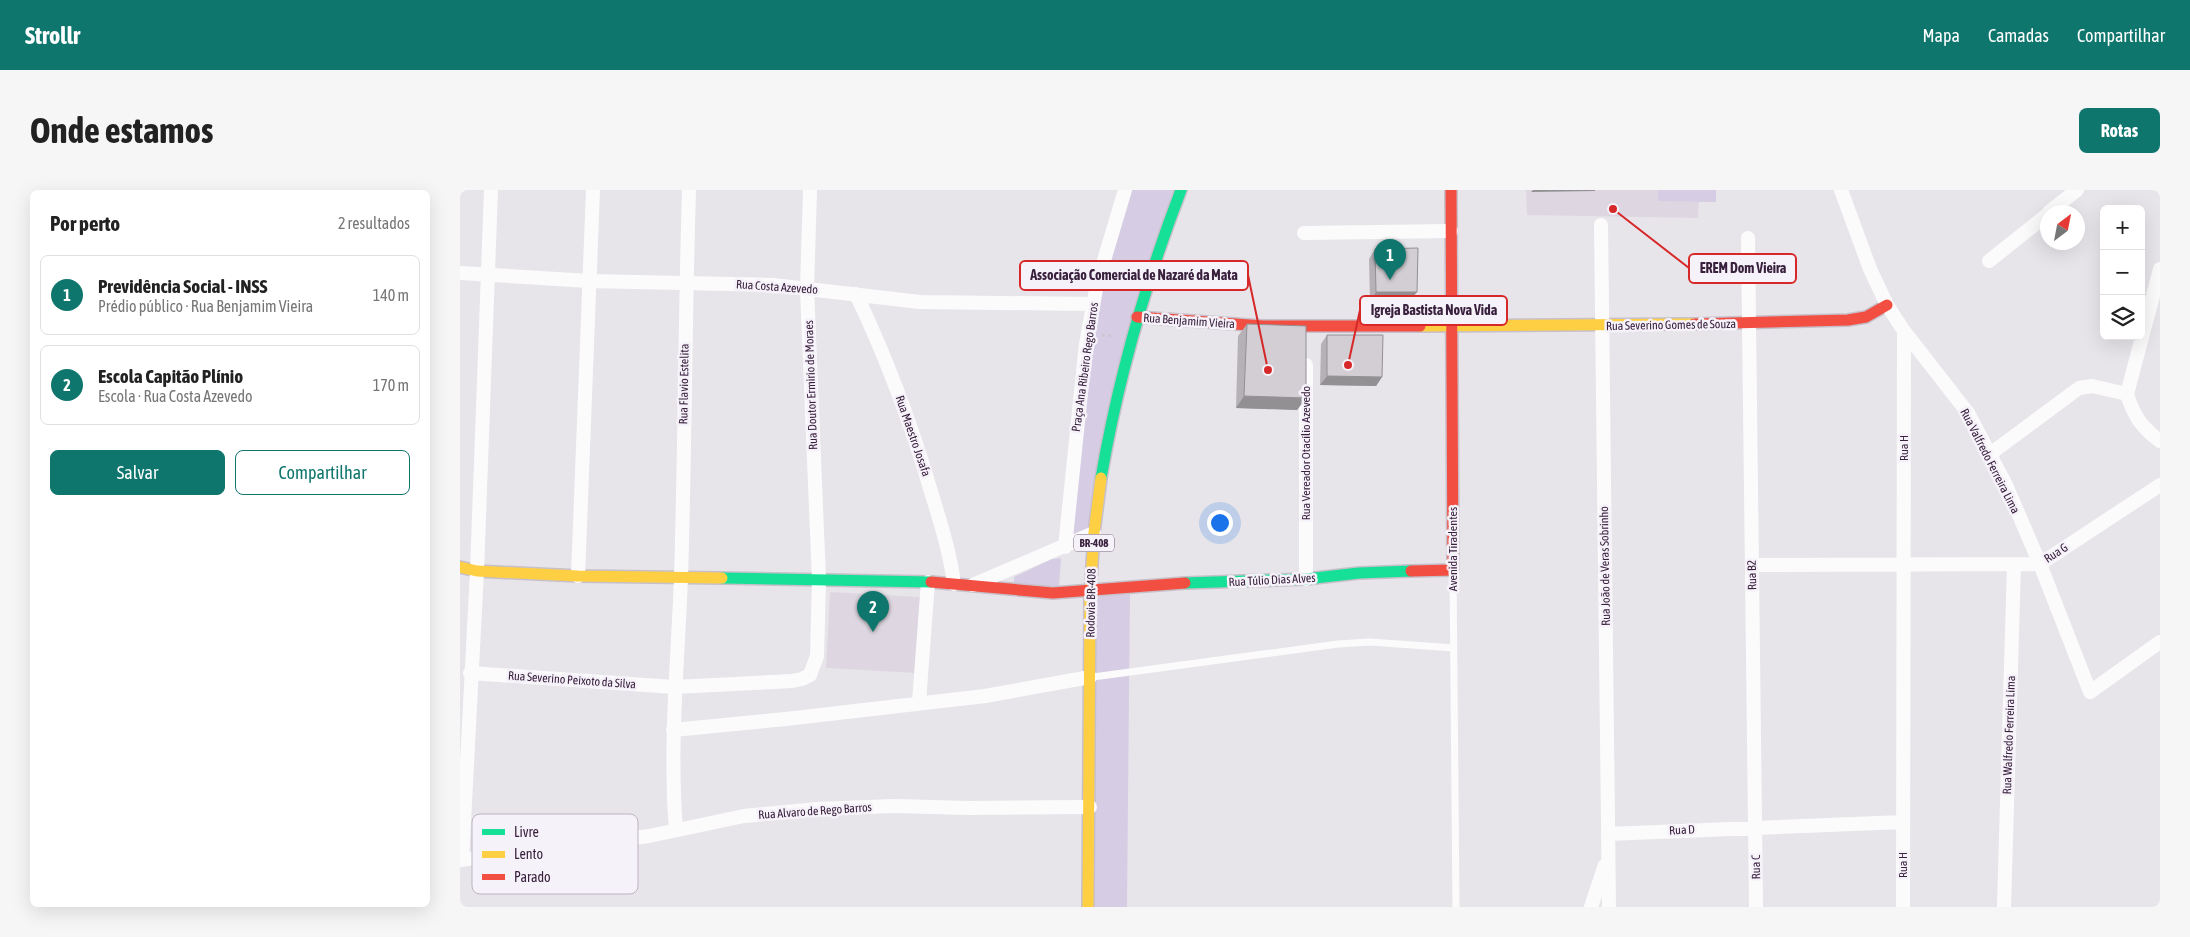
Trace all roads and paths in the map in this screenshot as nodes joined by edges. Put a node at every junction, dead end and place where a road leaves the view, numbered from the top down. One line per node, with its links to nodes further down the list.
1 (491, 190): 19 (street)
2 (593, 190): 20 (street)
3 (689, 190): 21 (street, Rua Flavio Estelita)
4 (810, 190): 22 (street, Rua Doutor Ermirio de Moraes)
5 (1125, 190): 24 (street, Praça Ana Ribeiro Rego Barros)
6 (1181, 190): 26 (street, Rodovia BR-408 / BR-408)
7 (1451, 190): 13 (street, Avenida Tiradentes)
8 (2077, 190): 10 (street)
9 (1844, 191): 25 (street, Rua Valfredo Ferreira Lima)
10 (2058, 205)
11 (2040, 219): 16 (street)
12 (1601, 225): 28 (street, Rua João de Veras Sobrinho)
13 (1451, 232): 14 (street); 29 (street, Avenida Tiradentes)
14 (1304, 233)
15 (1748, 238): 27 (street, Rua B2)
16 (1989, 260)
17 (2160, 269): 32 (street)
18 (460, 273): 19 (street, Rua Costa Azevedo)
19 (487, 274): 20 (street, Rua Costa Azevedo); 44 (street)
20 (589, 281): 21 (street, Rua Costa Azevedo); 45 (street)
21 (686, 284): 22 (street, Rua Costa Azevedo); 46 (street, Rua Flavio Estelita)
22 (808, 289): 23 (street, Rua Costa Azevedo); 48 (street, Rua Doutor Ermirio de Moraes)
23 (856, 294): 24 (street, Rua Costa Azevedo); 50 (street, Rua Maestro Josafa)
24 (1093, 304): 37 (street, Praça Ana Ribeiro Rego Barros)
25 (1887, 305): 27 (street, Rua Severino Gomes de Souza); 30 (street, Rua Valfredo Ferreira Lima)
26 (1137, 317): 29 (street, Rua Benjamim Vieira); 36 (street, Rodovia BR-408 / BR-408)
27 (1749, 323): 28 (street, Rua Severino Gomes de Souza); 40 (street, Rua B2)
28 (1602, 326): 29 (street, Rua Severino Gomes de Souza); 64 (street, Rua João de Veras Sobrinho)
29 (1452, 327): 43 (street, Avenida Tiradentes)
30 (1904, 331): 34 (street, Rua Valfredo Ferreira Lima); 41 (street, Rua H)
31 (1306, 356): 47 (street, Rua Vereador Otacílio Azevedo)
32 (2127, 394): 33 (street); 34 (street)
33 (2160, 440)
34 (1990, 454): 39 (street, Rua Valfredo Ferreira Lima)
35 (2160, 485): 39 (street, Rua G)
36 (1094, 533): 37 (street); 52 (street, Rodovia BR-408 / BR-408)
37 (1064, 547): 51 (street)
38 (2014, 564): 39 (street, Rua G); 41 (street, Rua G); 74 (street, Rua Walfredo Ferreira Lima)
39 (2040, 564): 53 (street, Rua Valfredo Ferreira Lima)
40 (1752, 565): 41 (street, Rua G); 62 (street, Rua B2)
41 (1904, 566): 61 (street)
42 (460, 567): 44 (street)
43 (1453, 570): 47 (street, Rua Túlio Dias Alves); 54 (lane, Avenida Tiradentes)
44 (476, 571): 45 (street); 55 (street)
45 (578, 576): 46 (street)
46 (681, 577): 48 (street); 57 (street, Rua Flavio Estelita)
47 (1306, 579): 52 (street, Rua Túlio Dias Alves)
48 (820, 580): 49 (street); 57 (street, Rua Doutor Ermirio de Moraes)
49 (928, 582): 50 (street); 58 (street)
50 (954, 584): 51 (street)
51 (970, 586): 52 (street)
52 (1091, 590): 56 (street, Rodovia BR-408 / BR-408)
53 (2160, 642)
54 (1454, 648): 56 (lane); 69 (lane, Avenida Tiradentes)
55 (470, 673): 57 (street, Rua Severino Peixoto da Silva); 67 (street)
56 (1090, 677): 58 (street); 60 (street, Rodovia BR-408 / BR-408)
57 (674, 687): 59 (street, Rua Flavio Estelita)
58 (919, 702): 59 (street)
59 (673, 730): 63 (street, Rua Flavio Estelita)
60 (1090, 807): 63 (street, Rua Alvaro de Rego Barros); 68 (street, Rodovia BR-408 / BR-408)
61 (1903, 822): 62 (street, Rua D); 73 (street, Rua H)
62 (1755, 827): 64 (street, Rua D); 72 (street, Rua C)
63 (676, 830): 65 (street, Rua Alvaro de Rego Barros)
64 (1608, 834): 66 (street, Rua João de Veras Sobrinho)
65 (638, 838)
66 (1608, 857): 70 (street); 71 (street, Rua João de Veras Sobrinho)
67 (461, 860)
68 (1088, 907)
69 (1456, 907)
70 (1590, 907)
71 (1609, 907)
72 (1756, 907)
73 (1903, 907)
74 (2004, 907)

